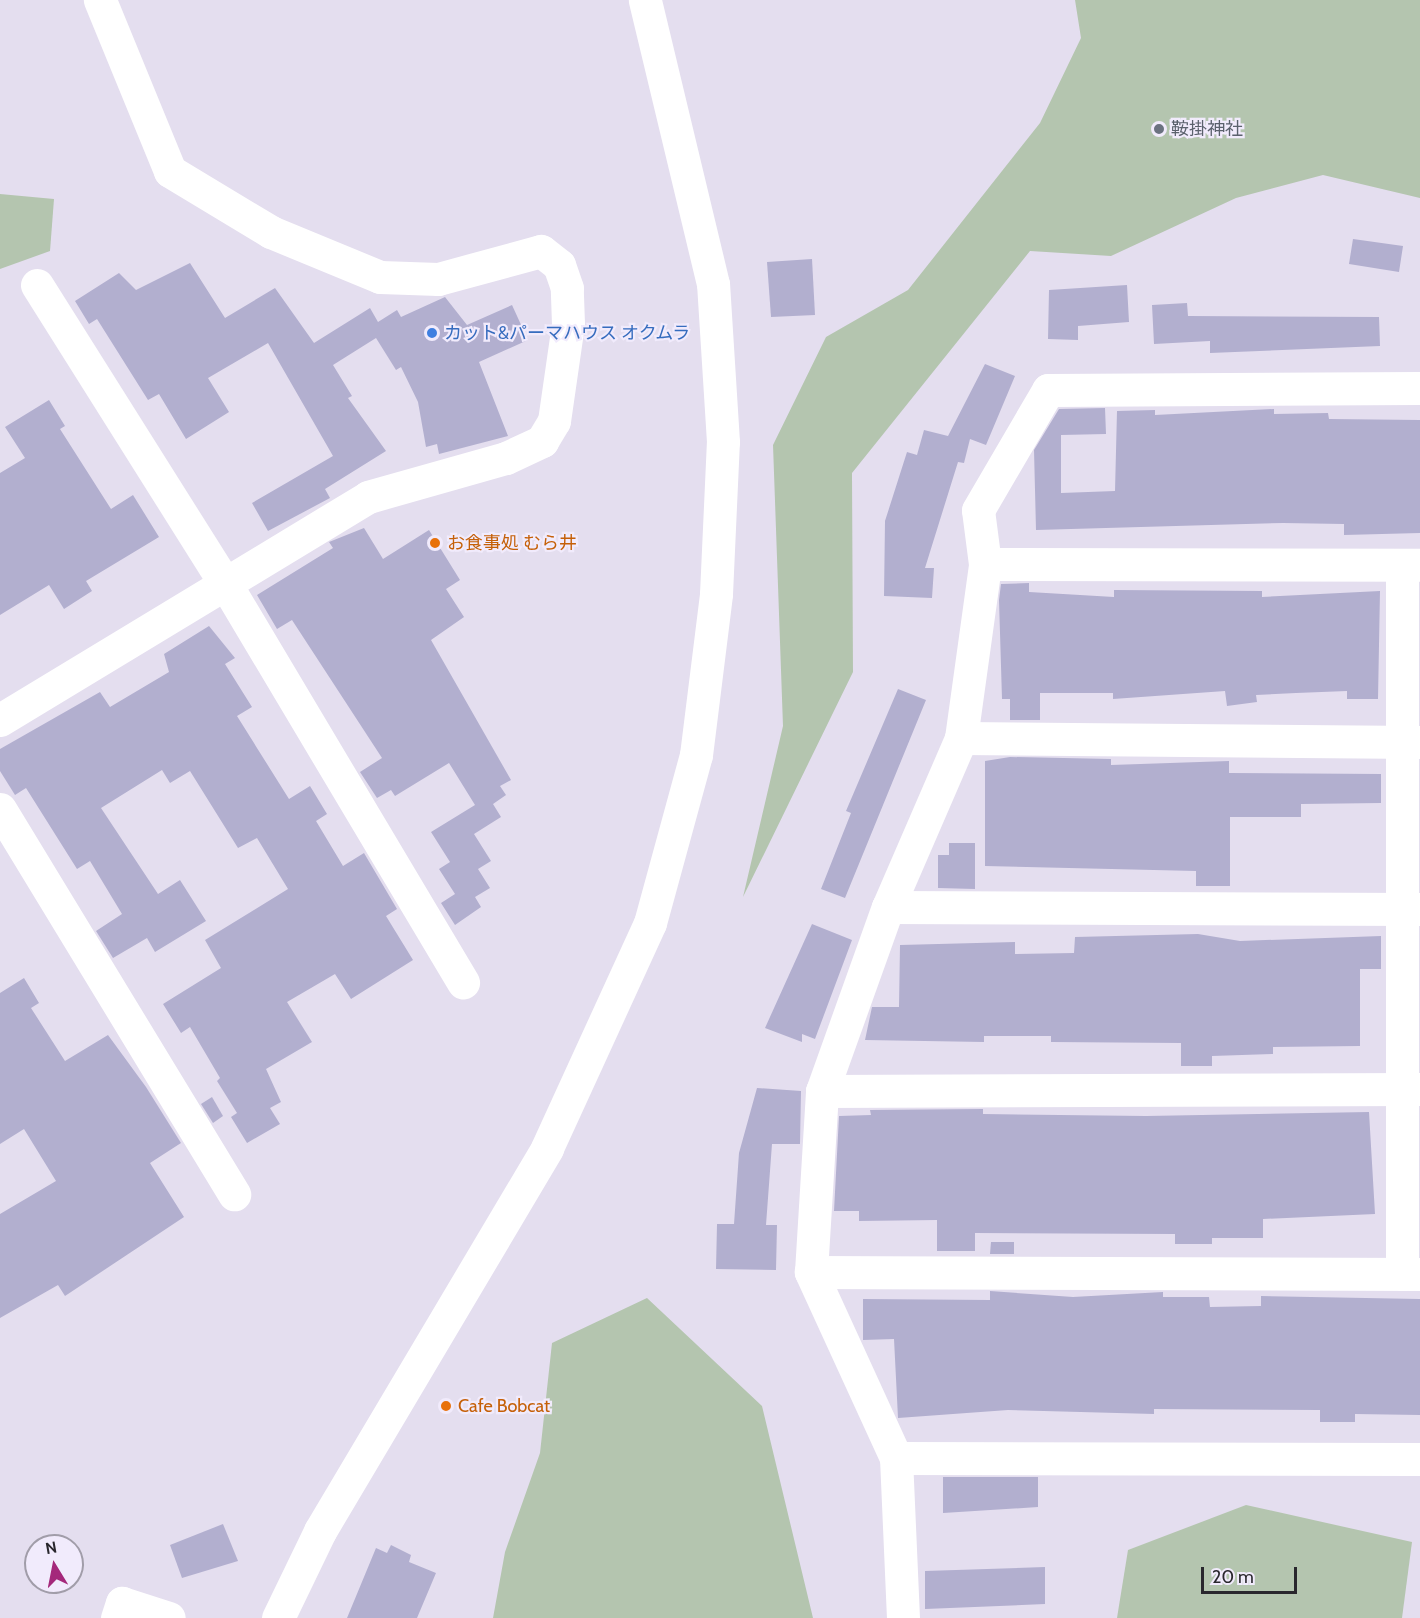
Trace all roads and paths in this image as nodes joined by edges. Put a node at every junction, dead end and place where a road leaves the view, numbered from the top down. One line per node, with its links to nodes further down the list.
1 (100, 0): 7 (street)
2 (645, 0): 24 (street)
3 (38, 285): 7 (street)
4 (1420, 388): 5 (street)
5 (985, 564): 6 (street); 9 (street)
6 (1411, 565): 10 (street)
7 (225, 583): 8 (street); 14 (street)
8 (0, 720)
9 (961, 738): 10 (street); 12 (street)
10 (1411, 741): 13 (street)
11 (0, 809): 17 (street)
12 (888, 908): 13 (street); 16 (street)
13 (1411, 909): 15 (street)
14 (463, 983)
15 (1411, 1089): 16 (street); 19 (street)
16 (822, 1091): 18 (street)
17 (234, 1194)
18 (811, 1272): 19 (street); 20 (street)
19 (1411, 1274)
20 (896, 1458): 21 (street); 25 (street)
21 (1420, 1459)
22 (117, 1618): 23 (street)
23 (169, 1618)
24 (278, 1618)
25 (903, 1618)

